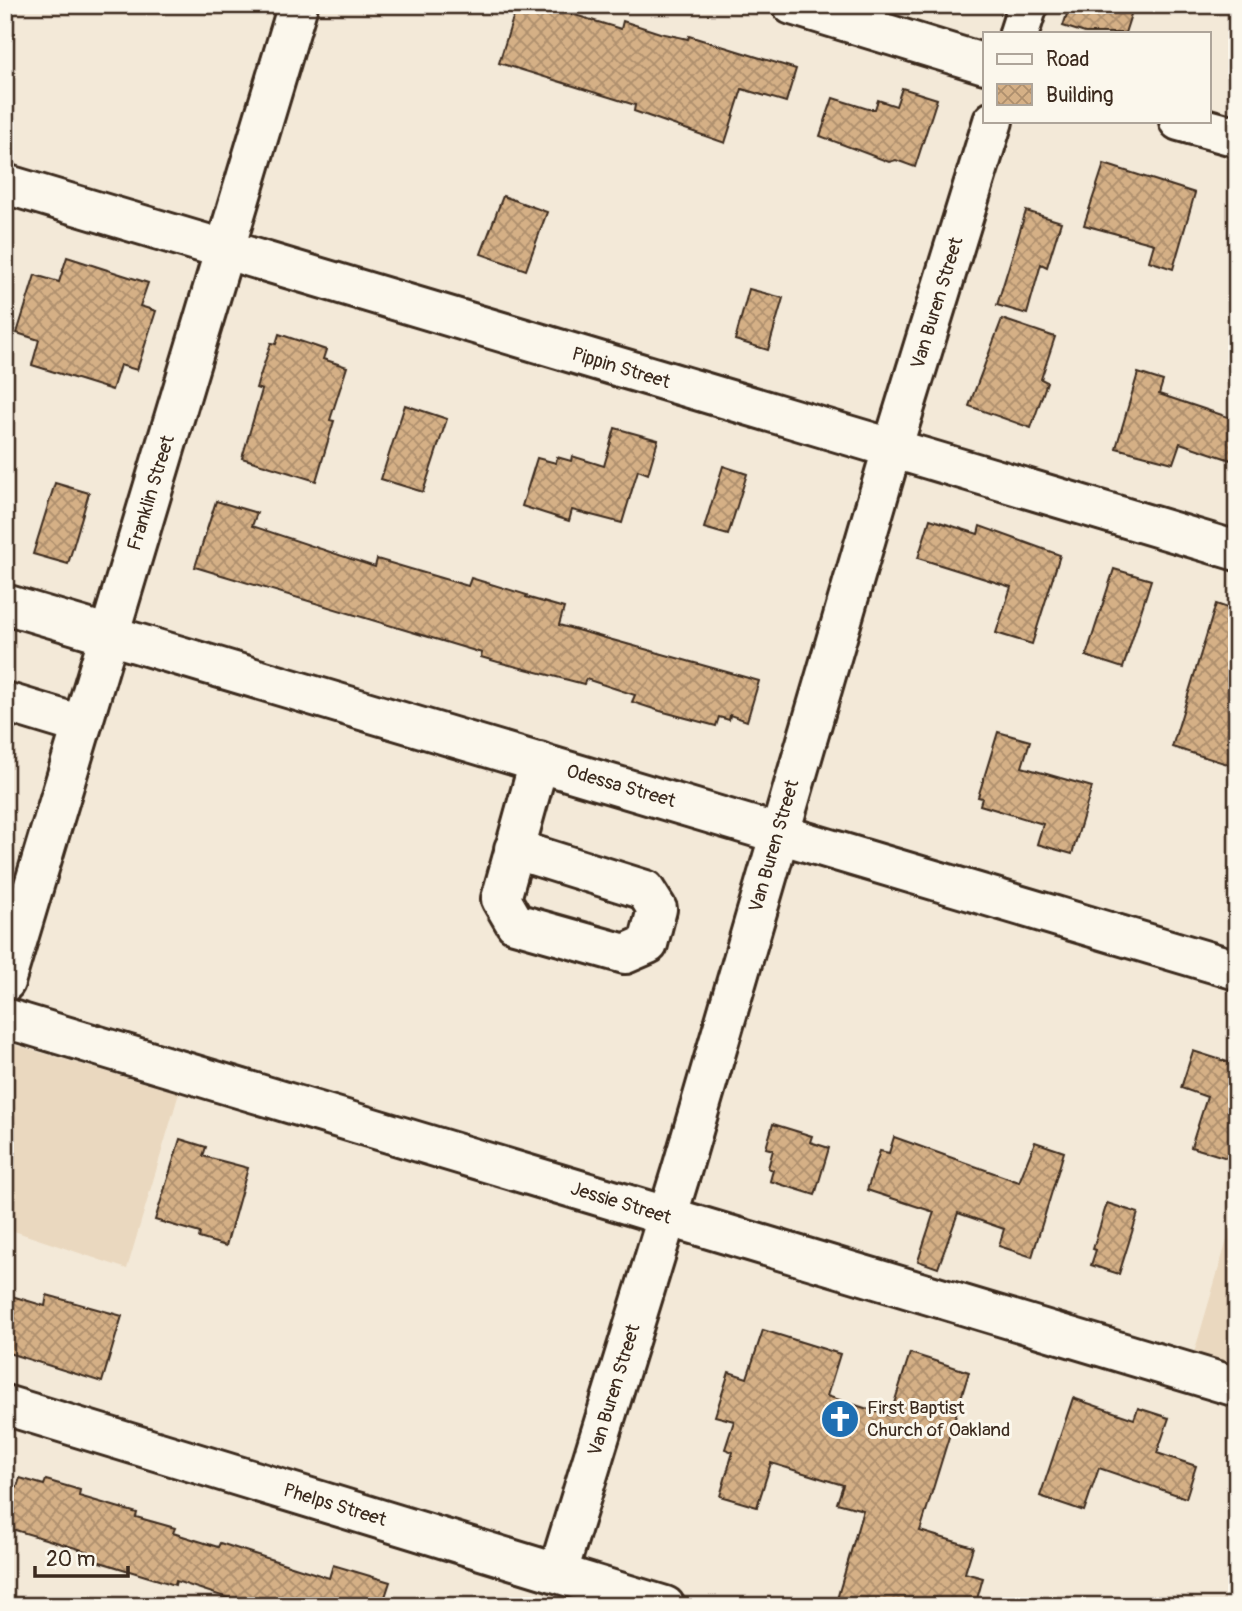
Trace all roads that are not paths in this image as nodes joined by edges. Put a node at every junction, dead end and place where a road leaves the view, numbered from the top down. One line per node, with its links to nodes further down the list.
1 (298, 5): 10 (street, Franklin Street)
2 (792, 5): 5 (street)
3 (1028, 5): 4 (street)
4 (1020, 32)
5 (983, 63)
6 (993, 122): 11 (street, Van Buren Street)
7 (1183, 122): 8 (street)
8 (1237, 137)
9 (5, 184): 10 (street, Pippin Street)
10 (225, 250): 11 (street, Pippin Street); 14 (street, Franklin Street)
11 (892, 449): 12 (street, Pippin Street); 18 (street, Van Buren Street)
12 (1237, 551)
13 (5, 604): 14 (street, Odessa Street)
14 (108, 635): 16 (street, Franklin Street); 17 (street, Odessa Street)
15 (5, 702): 16 (street)
16 (80, 725): 21 (street, Franklin Street)
17 (539, 762): 18 (street, Odessa Street); 19 (street)
18 (778, 832): 20 (street, Odessa Street); 23 (street, Van Buren Street)
19 (514, 849)
20 (1237, 970)
21 (5, 982)
22 (5, 1018): 23 (street, Jessie Street)
23 (667, 1217): 24 (street, Jessie Street); 26 (street, Van Buren Street)
24 (1237, 1387)
25 (5, 1405): 26 (street, Phelps Street)
26 (558, 1573): 27 (street, Phelps Street)
27 (665, 1606)

